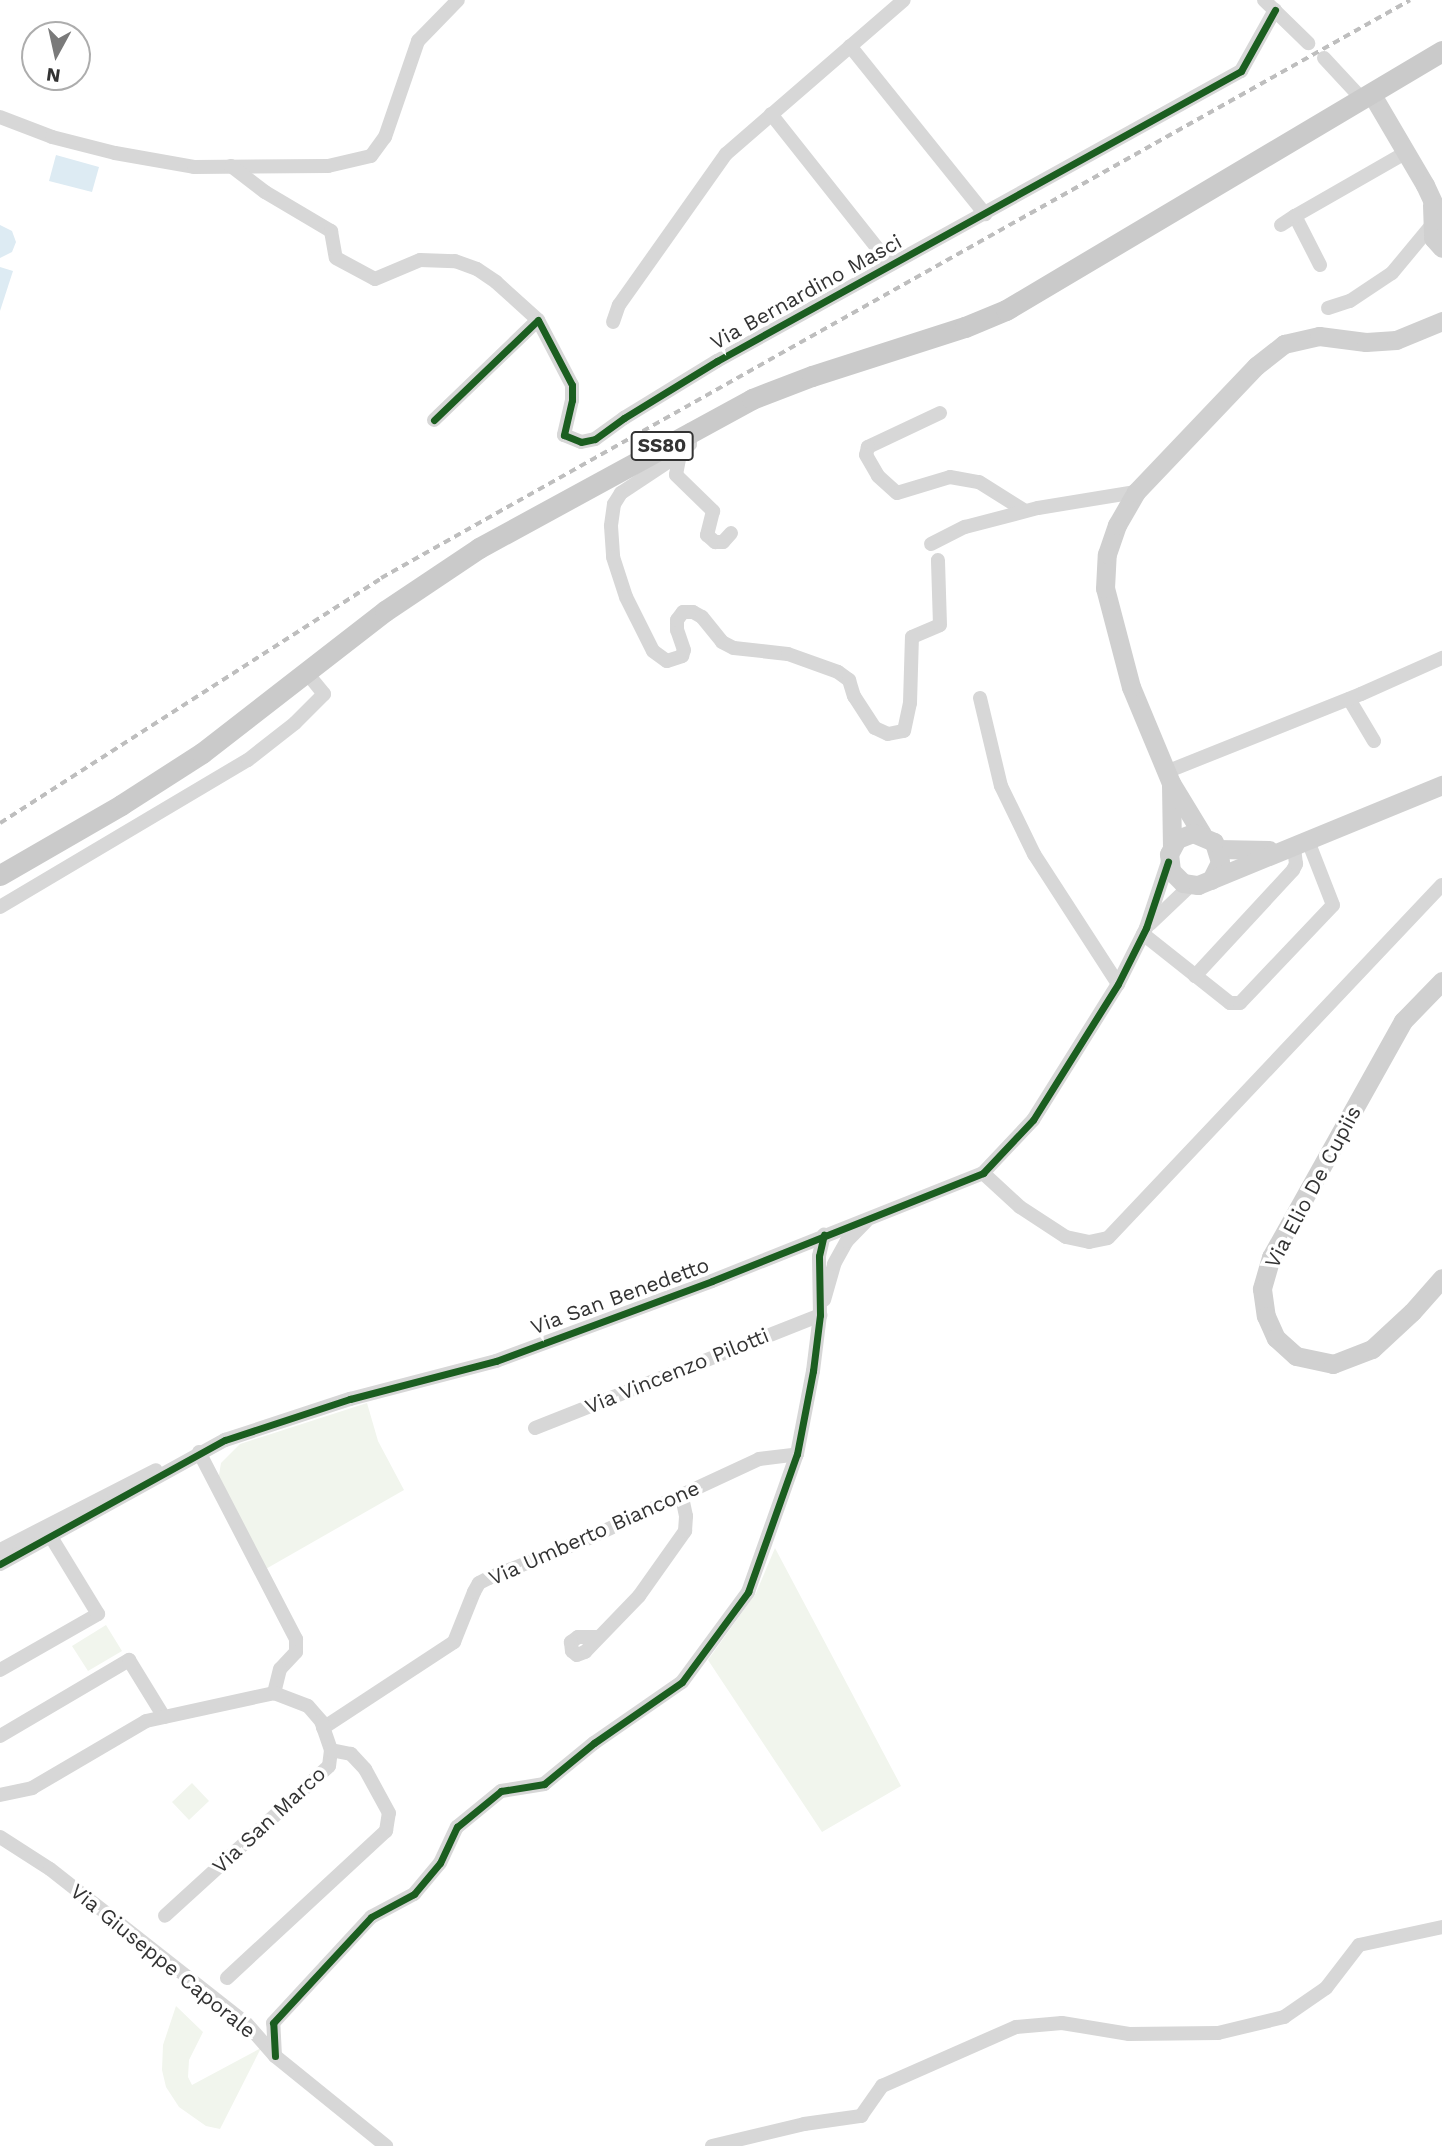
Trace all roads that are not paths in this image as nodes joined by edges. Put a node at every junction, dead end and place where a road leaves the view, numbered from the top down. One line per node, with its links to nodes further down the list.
1 (458, 0): 12 (street)
2 (904, 0): 5 (street)
3 (1270, 5): 4 (street); 13 (street, Via Bernardino Masci)
4 (1308, 43)
5 (850, 46): 9 (street); 13 (street)
6 (1442, 51): 8 (main road, SS80)
7 (1324, 58): 8 (street)
8 (1366, 96): 11 (street); 28 (main road, SS80)
9 (771, 114): 18 (street); 24 (street)
10 (0, 117): 12 (street)
11 (1405, 153): 14 (street); 15 (street)
12 (231, 166): 22 (street)
13 (985, 215): 18 (street, Via Bernardino Masci)
14 (1295, 216): 16 (street); 19 (street)
15 (1436, 224): 17 (street); 20 (street)
16 (1281, 225)
17 (1442, 248)
18 (890, 264): 22 (street, Via Bernardino Masci)
19 (1320, 265)
20 (1328, 308)
21 (1442, 311): 25 (street)
22 (538, 320): 27 (street)
23 (1442, 321): 25 (street)
24 (612, 322)
25 (1406, 337): 30 (street)
26 (940, 413): 31 (street)
27 (434, 420)
28 (690, 430): 29 (street); 36 (main road, SS80)
29 (680, 454): 32 (street); 34 (street)
30 (1136, 492): 31 (street); 40 (street)
31 (1025, 511): 33 (street)
32 (731, 533)
33 (931, 544)
34 (938, 560)
35 (1442, 658): 38 (street)
36 (308, 674): 46 (main road, SS80); 50 (street)
37 (980, 698): 54 (street)
38 (1349, 699): 39 (street); 40 (street)
39 (1374, 741)
40 (1168, 777): 42 (street); 45 (street)
41 (1442, 785): 43 (street)
42 (1202, 834): 44 (street); 45 (street)
43 (1297, 846): 44 (street); 47 (street); 52 (street); 52 (street)
44 (1218, 849): 47 (street)
45 (1170, 854): 48 (street); 51 (street)
46 (0, 876)
47 (1211, 880): 48 (street)
48 (1191, 885): 51 (street)
49 (1442, 885): 55 (street)
50 (0, 908)
51 (1144, 931): 52 (street); 54 (street, Via San Benedetto)
52 (1195, 976)
53 (1442, 981): 61 (street, Via Elio De Cupiis)
54 (1118, 984): 55 (street, Via San Benedetto)
55 (983, 1173): 56 (street, Via San Benedetto)
56 (870, 1216): 57 (street, Via San Benedetto); 59 (street)
57 (824, 1235): 58 (street, Via San Benedetto); 59 (street); 60 (street)
58 (792, 1248): 60 (street); 64 (street, Via San Benedetto)
59 (834, 1264): 62 (street)
60 (818, 1265): 62 (street)
61 (1442, 1278)
62 (820, 1315): 63 (street, Via Vincenzo Pilotti); 65 (street)
63 (535, 1428)
64 (199, 1452): 67 (street, Via San Benedetto); 68 (street); 72 (street)
65 (797, 1454): 66 (street, Via Umberto Biancone); 82 (street)
66 (682, 1497): 70 (street); 74 (street, Via Umberto Biancone)
67 (51, 1536): 69 (street, Via San Benedetto); 71 (street)
68 (0, 1550)
69 (0, 1564)
70 (598, 1637)
71 (0, 1670)
72 (274, 1693): 73 (street); 74 (street, Via San Marco)
73 (164, 1717): 75 (street); 77 (street)
74 (323, 1728): 76 (street, Via San Marco)
75 (0, 1736)
76 (331, 1750): 79 (street, Via San Marco); 81 (street)
77 (0, 1795)
78 (0, 1837): 82 (street, Via Giuseppe Caporale)
79 (165, 1916)
80 (1442, 1927): 84 (street)
81 (227, 1979)
82 (275, 2056): 83 (street, Via Giuseppe Caporale)
83 (386, 2146)
84 (712, 2146)

